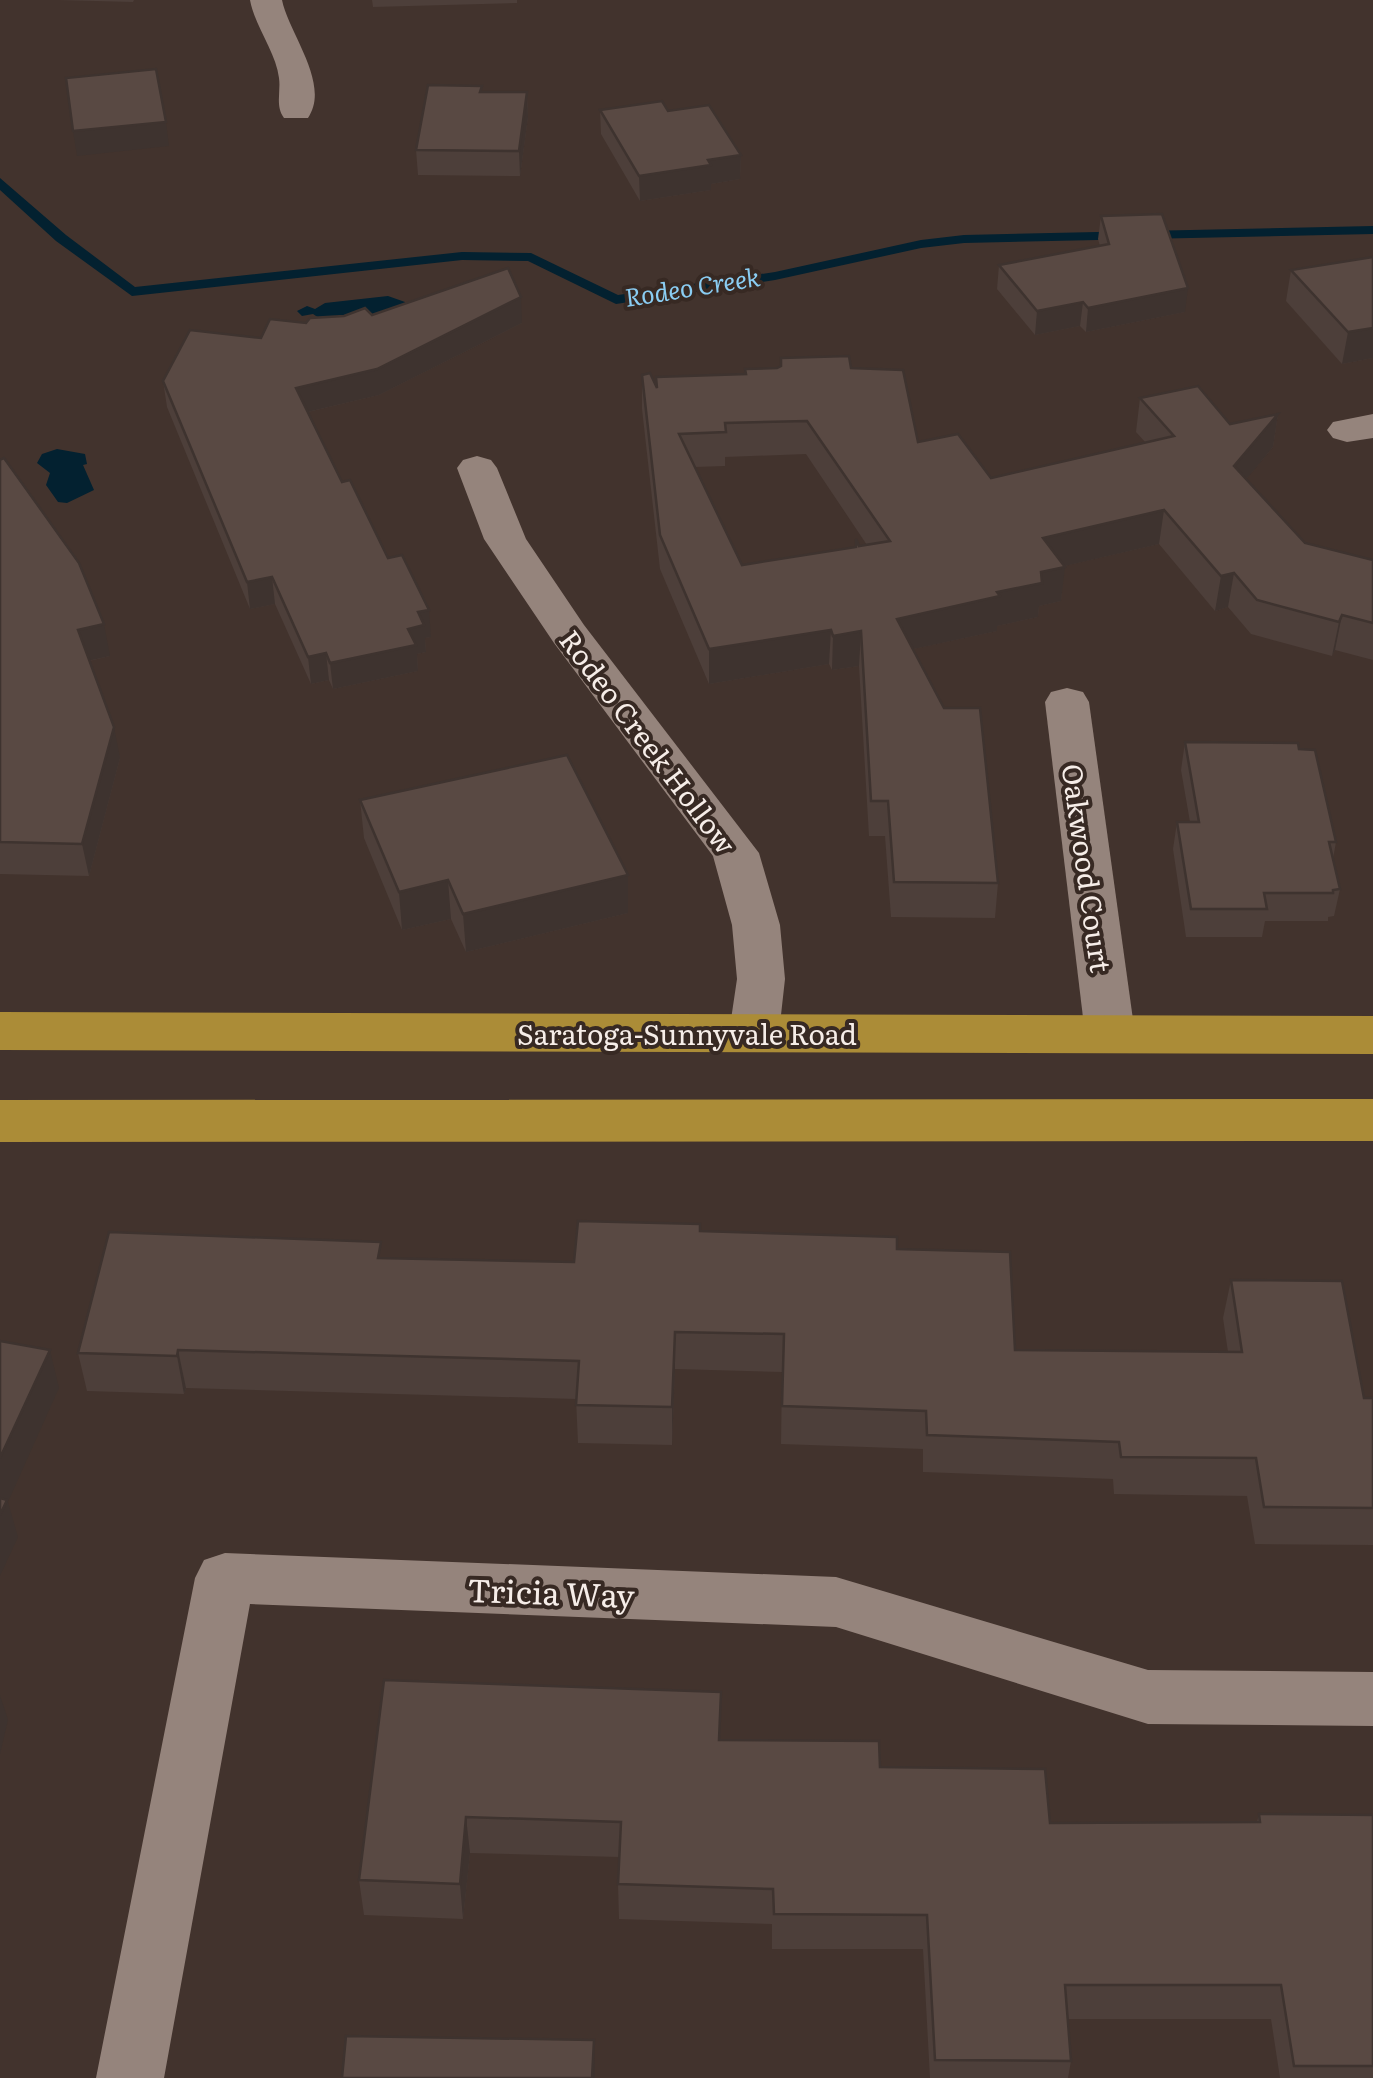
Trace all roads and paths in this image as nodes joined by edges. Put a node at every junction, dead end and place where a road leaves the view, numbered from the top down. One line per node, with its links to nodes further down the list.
1 (266, 0): 2 (street)
2 (296, 112)
3 (477, 468): 6 (street, Rodeo Creek Hollow)
4 (1067, 702): 7 (street, Oakwood Court)
5 (0, 1031): 6 (main road, Saratoga-Sunnyvale Road)
6 (754, 1032): 7 (main road, Saratoga-Sunnyvale Road)
7 (1110, 1034): 8 (main road, Saratoga-Sunnyvale Road)
8 (1373, 1035)
9 (1373, 1120): 10 (main road)
10 (0, 1121)
11 (1373, 1699): 12 (street, Tricia Way)
12 (130, 2078)

